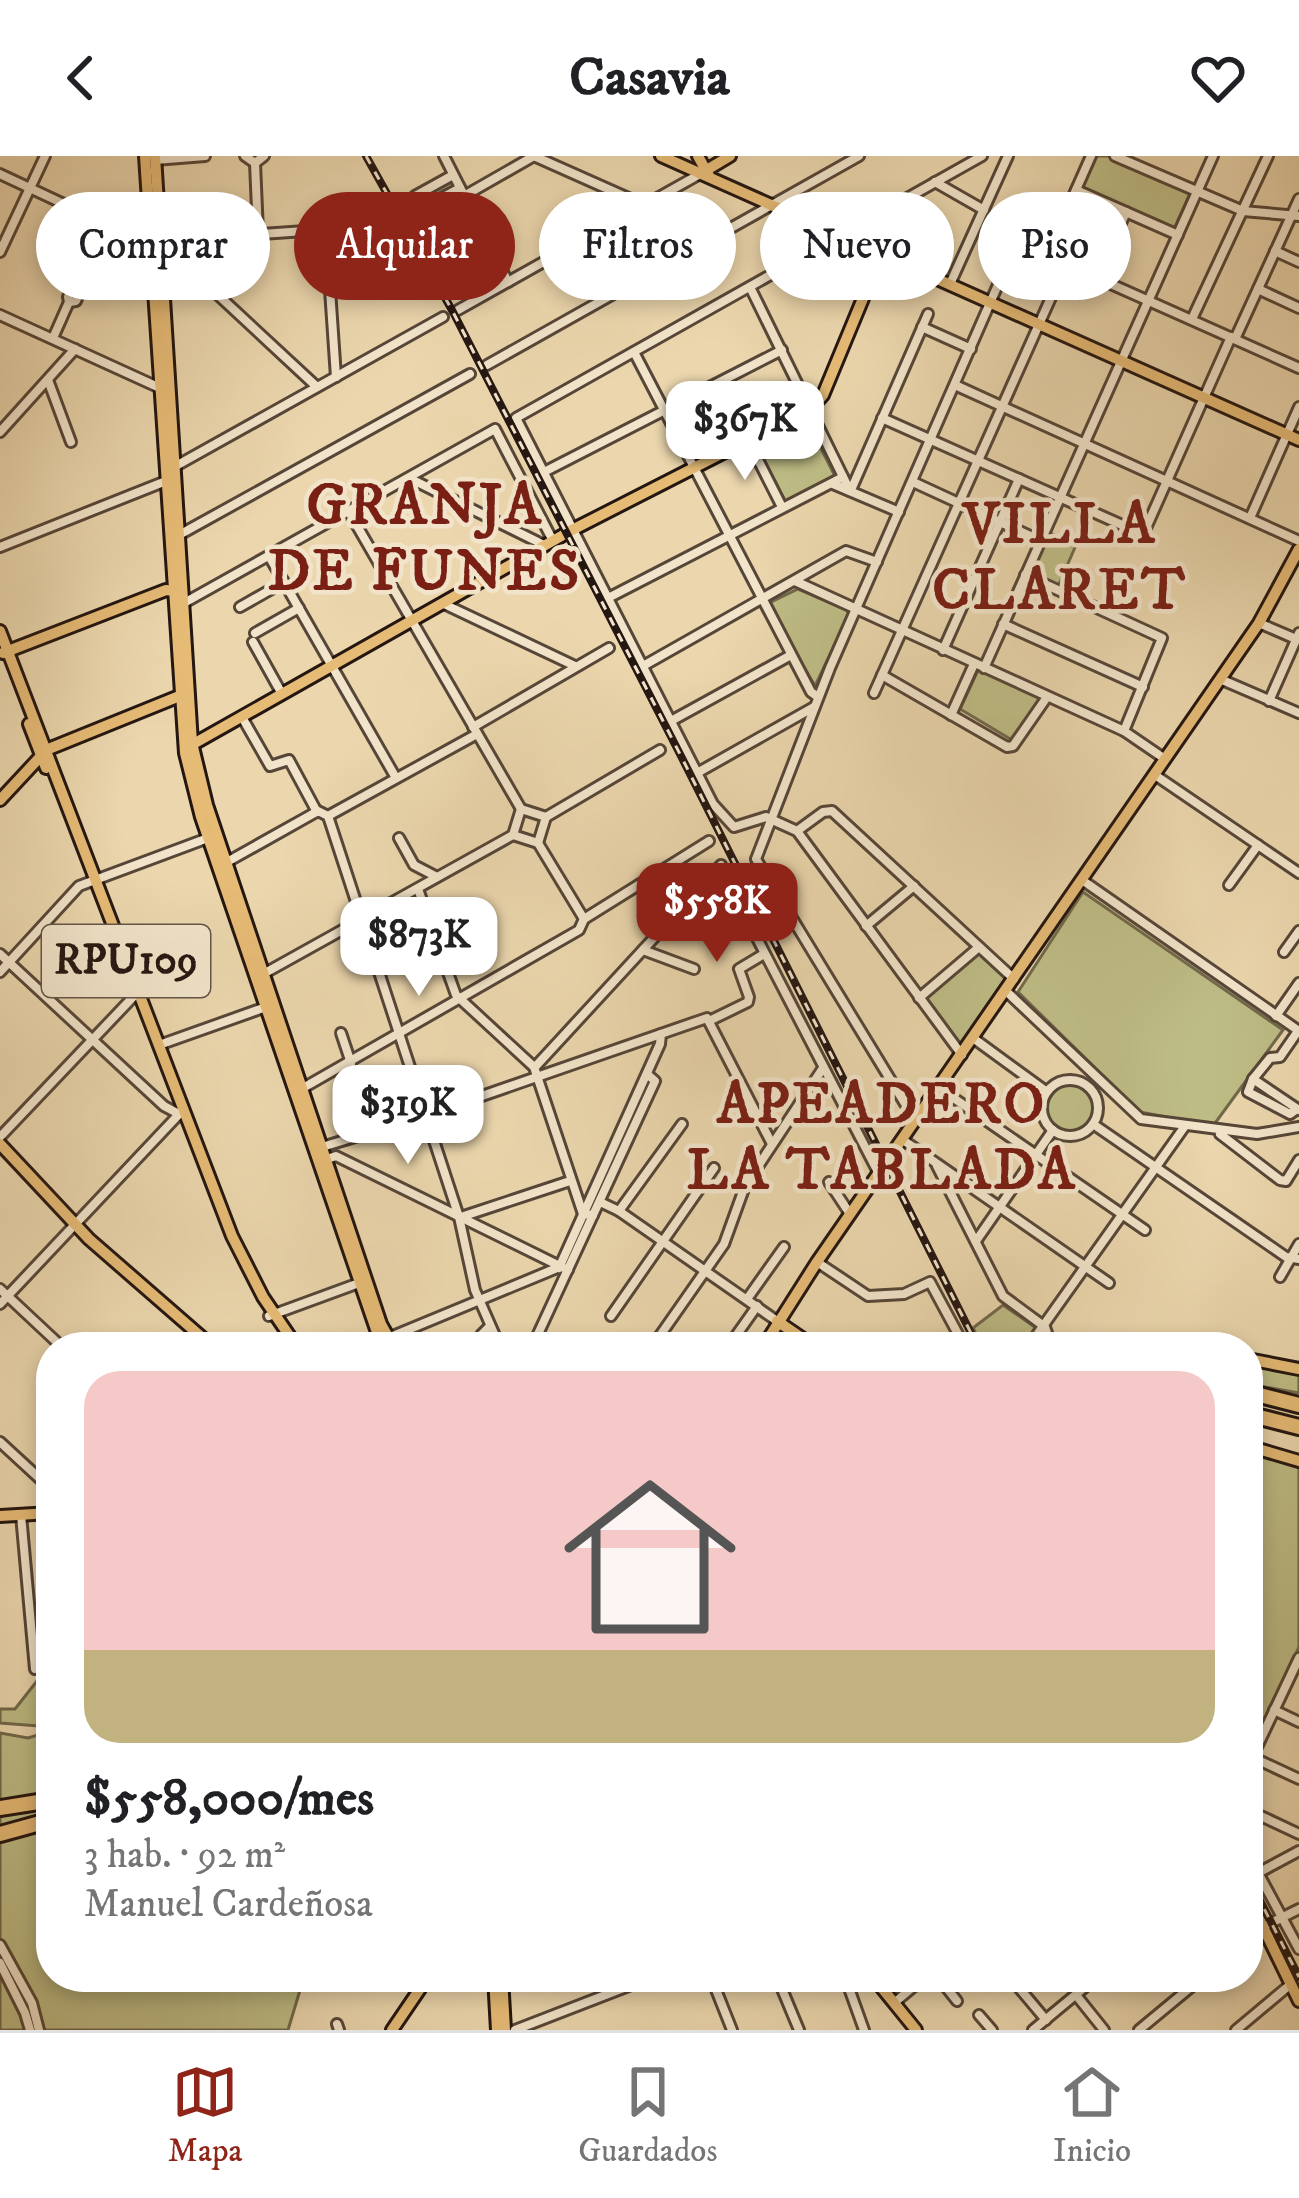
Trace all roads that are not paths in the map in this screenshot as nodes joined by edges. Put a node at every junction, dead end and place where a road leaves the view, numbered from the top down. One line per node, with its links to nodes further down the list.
1 (46, 156): 23 (street)
2 (205, 156): 17 (street)
3 (245, 156): 18 (street)
4 (264, 156): 18 (street)
5 (444, 156): 21 (street)
6 (534, 156): 30 (street); 31 (street)
7 (661, 156): 20 (main road)
8 (698, 156): 20 (main road)
9 (730, 156): 20 (main road)
10 (859, 156): 33 (street)
11 (982, 156): 22 (street)
12 (1008, 156): 35 (street)
13 (1091, 156): 24 (street)
14 (1114, 156): 37 (street)
15 (1213, 156): 37 (street)
16 (1268, 156): 41 (street)
17 (152, 158): 26 (main road); 27 (main road)
18 (255, 163): 28 (street)
19 (0, 174): 23 (street)
20 (706, 174): 32 (street); 39 (main road)
21 (453, 175): 29 (street); 30 (street)
22 (935, 182): 34 (street); 40 (street)
23 (30, 188): 25 (street); 48 (street)
24 (1076, 190): 36 (street)
25 (38, 192)
26 (151, 192)
27 (153, 192)
28 (256, 192)
29 (422, 192)
30 (462, 192)
31 (616, 192)
32 (671, 192)
33 (796, 192)
34 (917, 192)
35 (992, 192)
36 (1081, 192)
37 (1197, 192): 41 (street); 46 (street)
38 (1299, 199): 44 (street)
39 (760, 201)
40 (978, 206)
41 (1243, 211): 44 (street); 72 (street)
42 (760, 212): 82 (street)
43 (1131, 214): 46 (street)
44 (1296, 215): 47 (street)
45 (978, 223): 50 (street)
46 (1178, 235): 64 (street)
47 (1275, 251): 49 (street); 54 (street)
48 (0, 252)
49 (1299, 262)
50 (954, 277)
51 (760, 281): 52 (street)
52 (750, 287): 79 (street); 80 (street)
53 (954, 288): 66 (main road)
54 (1258, 290): 67 (street); 76 (street)
55 (1131, 292): 64 (street)
56 (157, 300): 89 (main road)
57 (163, 300): 103 (main road)
58 (220, 300): 88 (street)
59 (330, 300): 85 (street)
60 (476, 300): 68 (street)
61 (862, 300): 92 (main road)
62 (993, 300): 66 (street)
63 (1050, 300): 73 (street)
64 (1149, 300): 72 (street); 81 (street)
65 (69, 302): 65 (street); 75 (street)
66 (991, 304): 73 (main road); 78 (street)
67 (1299, 308)
68 (458, 310)
69 (928, 314): 74 (street)
70 (0, 315): 75 (street)
71 (443, 317): 85 (street)
72 (1192, 319): 76 (street)
73 (1039, 324): 81 (main road); 91 (street)
74 (922, 327): 78 (street); 95 (street)
75 (53, 338): 77 (street)
76 (1233, 338): 83 (street); 90 (street)
77 (75, 349): 86 (street); 89 (street)
78 (971, 349): 87 (street)
79 (782, 350): 92 (street); 94 (street)
80 (634, 352): 94 (street); 105 (street)
81 (1121, 362): 90 (main road); 101 (street)
82 (487, 365)
83 (1299, 368)
84 (470, 374): 122 (street)
85 (336, 377): 88 (street)
86 (48, 380): 96 (street); 100 (street)
87 (955, 385): 91 (street); 99 (street)
88 (317, 387): 103 (street)
89 (160, 388): 109 (main road)
90 (1204, 399): 97 (main road); 110 (street)
91 (1001, 406): 101 (street); 102 (street)
92 (812, 407): 98 (main road); 106 (street)
93 (1299, 407): 97 (street)
94 (664, 411): 104 (street); 105 (street)
95 (882, 418): 99 (street); 113 (street)
96 (0, 431)
97 (1295, 439): 119 (street)
98 (748, 440): 104 (main road); 116 (street)
99 (932, 440): 102 (street); 111 (street)
100 (71, 442)
101 (1085, 443): 110 (street); 114 (street)
102 (977, 460): 107 (street); 115 (street)
103 (174, 467): 122 (main road)
104 (692, 467): 121 (main road); 123 (street)
105 (544, 472): 121 (street)
106 (844, 477): 112 (street); 113 (street)
107 (1019, 478): 114 (street); 120 (street)
108 (410, 479): 117 (street); 125 (street); 125 (street)
109 (166, 481): 127 (street); 133 (main road)
110 (1168, 481): 114 (street); 119 (street)
111 (913, 482): 115 (street); 118 (street)
112 (832, 483): 113 (street); 116 (street)
113 (850, 491): 118 (street)
114 (1060, 497): 124 (street)
115 (958, 503): 120 (street); 145 (street)
116 (782, 507): 123 (street)
117 (349, 512): 128 (street); 141 (street)
118 (899, 512): 129 (street)
119 (1250, 518): 126 (street)
120 (999, 522): 124 (street); 148 (street)
121 (572, 530): 125 (main road); 134 (street)
122 (178, 536): 137 (main road)
123 (727, 536): 134 (street); 135 (street)
124 (1041, 541): 130 (street)
125 (548, 543): 136 (main road)
126 (1299, 545): 142 (main road)
127 (0, 547)
128 (269, 556): 132 (street); 137 (street)
129 (877, 562): 131 (street); 140 (street)
130 (1025, 575): 143 (street); 157 (street)
131 (795, 581): 135 (street); 140 (street)
132 (284, 582): 138 (street); 139 (street)
133 (174, 591): 137 (main road); 149 (main road); 158 (main road)
134 (608, 598): 153 (street)
135 (762, 599): 150 (street); 153 (street)
136 (442, 603): 141 (main road); 152 (street)
137 (182, 604): 158 (main road)
138 (240, 608)
139 (299, 608): 151 (street); 160 (street)
140 (856, 610): 145 (street); 163 (street)
141 (411, 621): 151 (main road); 168 (street)
142 (1259, 623): 146 (street); 156 (main road)
143 (1004, 624): 154 (street); 157 (street)
144 (0, 631): 149 (main road, RPU109)
145 (902, 631): 148 (street); 155 (street)
146 (1298, 638): 162 (street)
147 (609, 648): 152 (street)
148 (943, 650): 154 (street)
149 (3, 651): 172 (main road, RPU109); 172 (main road, RPU109)
150 (791, 655): 163 (street); 167 (street)
151 (332, 665): 160 (main road); 176 (street)
152 (575, 666): 168 (street)
153 (643, 666): 167 (street)
154 (979, 666): 161 (street); 165 (street)
155 (882, 675): 159 (street); 165 (street)
156 (1220, 679): 162 (street); 173 (main road)
157 (1143, 687): 169 (street)
158 (184, 692): 170 (main road); 172 (main road)
159 (874, 693)
160 (282, 694): 166 (main road)
161 (1047, 697): 165 (street); 169 (street)
162 (1269, 700): 164 (street)
163 (816, 702): 174 (street); 182 (street)
164 (1299, 713)
165 (951, 715)
166 (242, 717): 170 (main road); 179 (street)
167 (671, 721): 174 (street)
168 (475, 731): 176 (street); 178 (street)
169 (1124, 731): 173 (street)
170 (189, 748): 185 (main road); 190 (main road)
171 (660, 750): 181 (street)
172 (44, 753): 177 (main road); 194 (main road, RPU109); 194 (main road, RPU109)
173 (1165, 759): 175 (main road)
174 (697, 772): 182 (street)
175 (1155, 775): 189 (street); 195 (main road)
176 (396, 778): 180 (street)
177 (0, 800)
178 (521, 809): 181 (street); 184 (street)
179 (317, 812): 180 (street); 190 (street)
180 (328, 816): 201 (street)
181 (546, 817): 188 (street)
182 (772, 819): 183 (street); 242 (street)
183 (797, 831): 197 (street); 202 (street)
184 (513, 835): 188 (street); 193 (street)
185 (208, 838): 194 (street); 219 (main road)
186 (399, 838): 193 (street)
187 (709, 841): 200 (street)
188 (538, 843): 200 (street)
189 (1258, 845): 192 (street); 196 (street)
190 (227, 862): 212 (main road)
191 (721, 866): 205 (street)
192 (1299, 873)
193 (437, 878): 198 (street)
194 (92, 880): 209 (street); 216 (main road, RPU109); 228 (main road, RPU109)
195 (1082, 880): 213 (main road); 220 (street)
196 (1228, 885)
197 (914, 886): 202 (street); 204 (street)
198 (418, 889): 201 (street); 218 (street)
199 (744, 913): 208 (street)
200 (584, 919): 218 (street)
201 (362, 921): 212 (street); 225 (street)
202 (866, 926): 217 (street)
203 (1299, 931): 206 (street)
204 (979, 947): 213 (street); 217 (street)
205 (643, 950): 210 (street); 232 (street)
206 (1284, 952)
207 (0, 954): 209 (street)
208 (765, 954): 221 (street); 231 (street)
209 (9, 962): 211 (street); 227 (street)
210 (694, 968)
211 (0, 972)
212 (265, 973): 235 (main road)
213 (1014, 979): 215 (main road)
214 (1299, 983): 220 (street)
215 (1006, 991): 226 (main road); 234 (street)
216 (134, 995): 227 (street); 240 (main road, RPU109)
217 (919, 998): 229 (street)
218 (460, 1001): 225 (street); 232 (street)
219 (266, 1007): 228 (street); 238 (main road)
220 (1276, 1016): 222 (street)
221 (709, 1019): 224 (street); 251 (street)
222 (1299, 1031): 239 (street)
223 (341, 1033): 230 (street)
224 (661, 1034): 232 (street); 233 (street)
225 (399, 1036): 230 (street); 241 (street)
226 (973, 1038): 229 (main road); 237 (street)
227 (92, 1039): 240 (street); 250 (street)
228 (159, 1045): 240 (main road, RPU109)
229 (962, 1055): 236 (main road)
230 (351, 1063): 235 (street)
231 (823, 1068): 251 (street); 258 (street)
232 (536, 1072): 241 (street); 259 (street)
233 (647, 1074): 261 (street); 263 (street)
234 (1089, 1080): 237 (street); 244 (street); 245 (street)
235 (303, 1088): 252 (main road)
236 (939, 1088): 242 (main road); 253 (street)
237 (1046, 1092): 247 (street)
238 (298, 1102): 252 (main road); 252 (main road)
239 (1298, 1109)
240 (181, 1112): 268 (street); 286 (main road, RPU109); 286 (main road, RPU109)
241 (427, 1115): 252 (street); 267 (street)
242 (916, 1121): 249 (main road)
243 (682, 1124): 264 (street)
244 (1093, 1124): 247 (street); 257 (street)
245 (1185, 1126): 248 (street); 257 (street)
246 (1299, 1127): 248 (street)
247 (1053, 1130): 253 (street)
248 (1217, 1131): 254 (street)
249 (903, 1140): 255 (street); 258 (main road)
250 (0, 1141): 268 (main road)
251 (772, 1144): 278 (street)
252 (328, 1155): 267 (street); 280 (main road); 295 (main road)
253 (1036, 1155): 262 (street); 266 (street)
254 (1299, 1160)
255 (936, 1165): 262 (street); 271 (street)
256 (714, 1168): 270 (street)
257 (1155, 1168): 266 (street); 274 (street)
258 (878, 1174): 265 (main road)
259 (570, 1181): 263 (street); 267 (street)
260 (829, 1182): 265 (street)
261 (601, 1202): 263 (street); 264 (street)
262 (1000, 1207): 271 (street); 276 (street)
263 (588, 1211): 277 (street)
264 (619, 1211): 270 (street)
265 (850, 1214): 275 (main road)
266 (1123, 1215): 269 (street); 276 (street)
267 (459, 1217): 277 (street); 283 (street)
268 (75, 1225): 282 (street); 292 (main road)
269 (1144, 1230)
270 (662, 1241): 278 (street); 287 (street)
271 (976, 1241): 290 (street)
272 (1299, 1244): 274 (street)
273 (784, 1247): 284 (street)
274 (1295, 1259): 279 (street)
275 (817, 1262): 288 (main road); 304 (street)
276 (1086, 1267): 281 (street); 290 (street)
277 (563, 1269): 283 (street); 299 (street)
278 (706, 1270): 284 (street); 300 (street)
279 (1280, 1277)
280 (359, 1283): 286 (street); 294 (main road)
281 (1109, 1283)
282 (3, 1296): 291 (street)
283 (479, 1299): 289 (street); 296 (street)
284 (747, 1299): 285 (street)
285 (757, 1306): 288 (street); 301 (street)
286 (271, 1315): 293 (main road, RPU109)
287 (610, 1316)
288 (777, 1321): 302 (main road); 303 (main road)
289 (490, 1326): 297 (street); 298 (street)
290 (1045, 1327): 305 (street); 306 (street)
291 (45, 1332)
292 (197, 1332)
293 (283, 1332)
294 (381, 1332)
295 (383, 1332)
296 (403, 1332)
297 (485, 1332)
298 (493, 1332)
299 (538, 1332)
300 (663, 1332)
301 (739, 1332)
302 (770, 1332)
303 (793, 1332)
304 (958, 1332)
305 (1041, 1332)
306 (1047, 1332)
307 (1263, 1362): 308 (main road)
308 (1299, 1369)
309 (1263, 1396): 310 (highway)
310 (1295, 1403)
311 (1263, 1418): 312 (highway)
312 (1299, 1429)
313 (0, 1442): 316 (street)
314 (1263, 1450): 315 (main road)
315 (1299, 1461)
316 (36, 1475)
317 (36, 1514): 318 (main road)
318 (21, 1515): 319 (main road); 320 (street)
319 (0, 1516)
320 (34, 1653): 322 (street)
321 (1298, 1662): 323 (street)
322 (35, 1670)
323 (1274, 1710): 324 (street); 325 (street)
324 (1299, 1722)
325 (1263, 1734)
326 (1263, 1767): 327 (street)
327 (1299, 1779)
328 (36, 1800): 329 (highway)
329 (0, 1804)
330 (1263, 1817): 333 (street)
331 (36, 1823): 332 (highway)
332 (0, 1831)
333 (1299, 1834)
334 (1299, 1851): 335 (street)
335 (1263, 1870)
336 (1263, 1882): 338 (street)
337 (1299, 1910): 338 (street)
338 (1282, 1918): 339 (street); 341 (street)
339 (1263, 1927): 343 (main road)
340 (0, 1945): 364 (street)
341 (1299, 1949)
342 (0, 1963): 363 (street)
343 (1291, 1984): 358 (main road); 362 (street)
344 (418, 1992): 365 (main road)
345 (499, 1992): 366 (main road)
346 (613, 1992): 367 (street)
347 (717, 1992): 368 (street)
348 (783, 1992): 369 (street)
349 (850, 1992): 370 (street)
350 (886, 1992): 359 (main road)
351 (908, 1992): 359 (street)
352 (950, 1992): 357 (street)
353 (1023, 1992): 361 (street)
354 (1080, 1992): 356 (street)
355 (1185, 1992): 375 (street)
356 (1076, 1995): 361 (street); 374 (street)
357 (958, 2001)
358 (1299, 2001)
359 (895, 2003): 371 (main road)
360 (979, 2014): 372 (street)
361 (1046, 2020): 373 (street)
362 (1241, 2029)
363 (29, 2030)
364 (39, 2030)
365 (392, 2030)
366 (501, 2030)
367 (515, 2030)
368 (732, 2030)
369 (799, 2030)
370 (864, 2030)
371 (916, 2030)
372 (992, 2030)
373 (1033, 2030)
374 (1104, 2030)
375 (1138, 2030)

